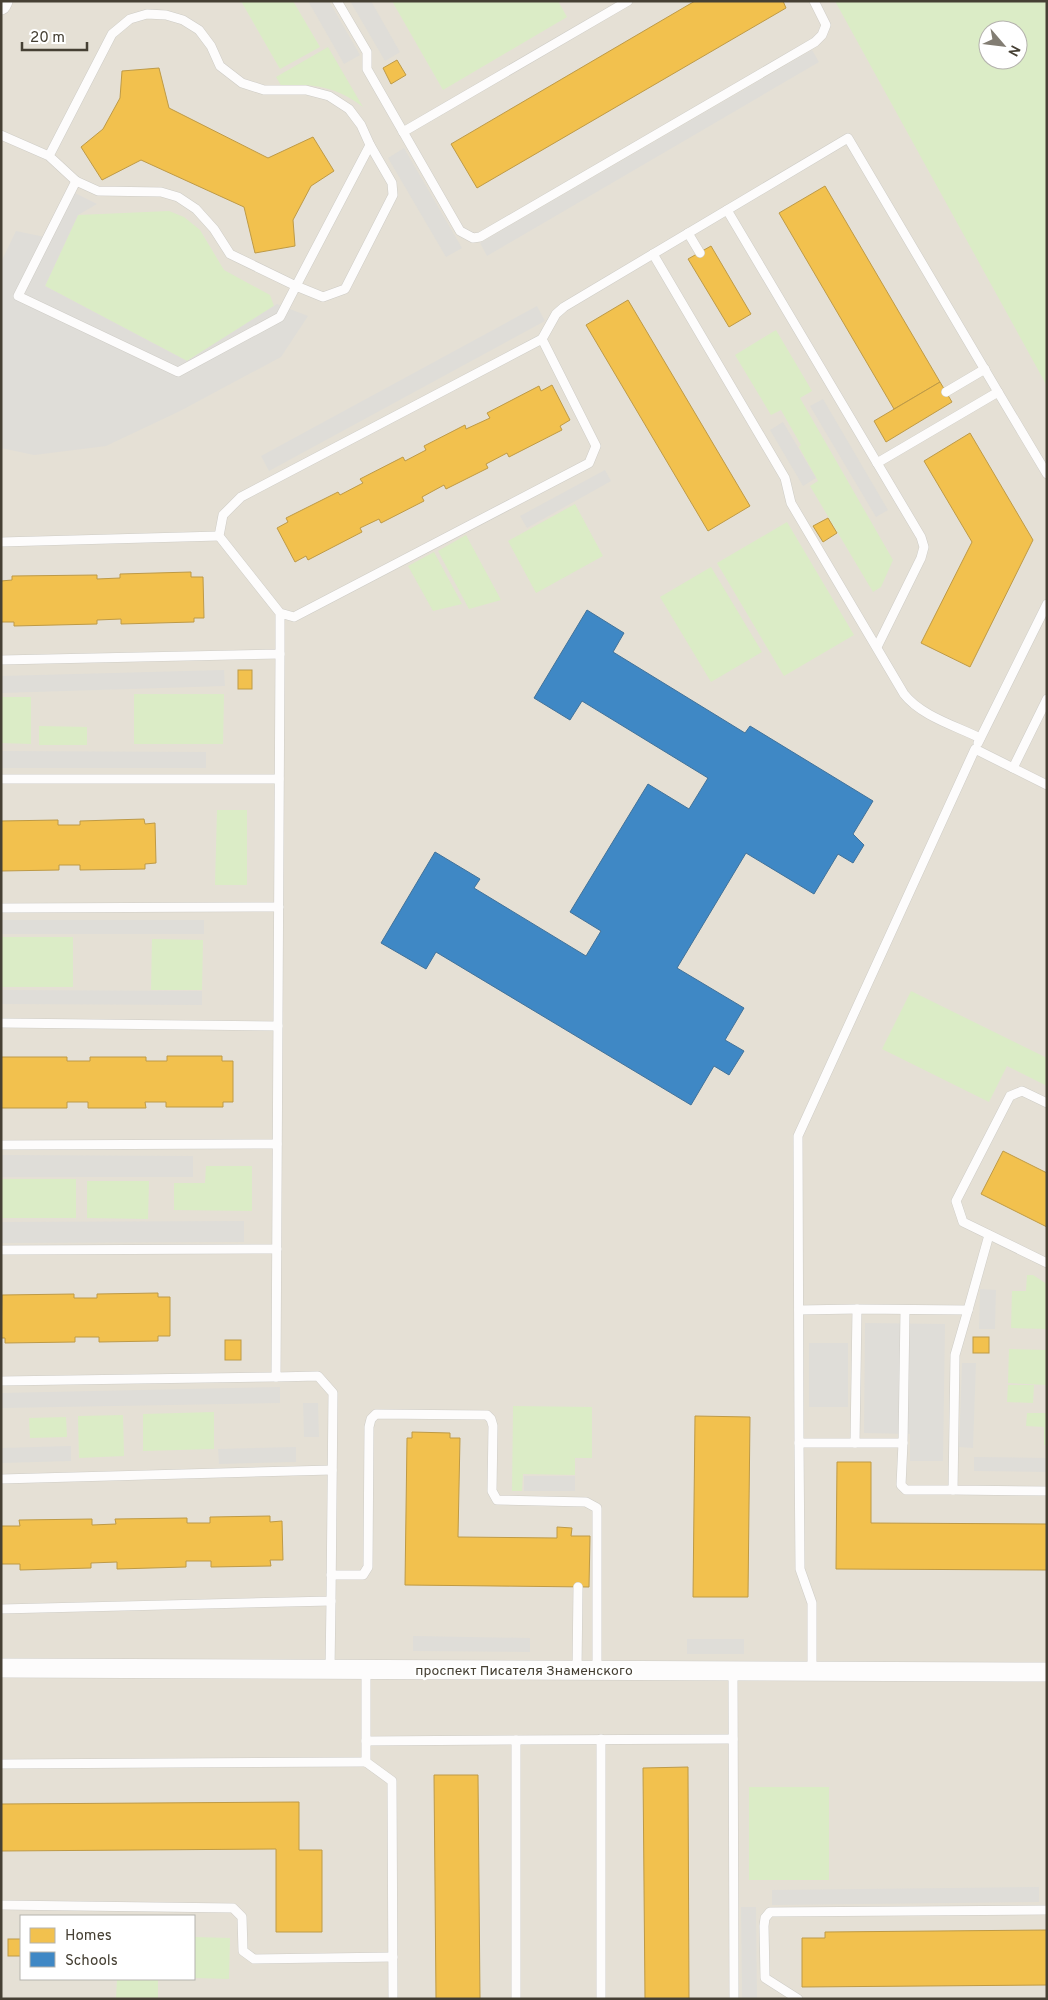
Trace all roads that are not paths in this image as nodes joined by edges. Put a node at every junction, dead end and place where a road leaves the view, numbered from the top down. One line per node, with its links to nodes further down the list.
1 (3, 1): 5 (street)
2 (337, 1): 6 (lane)
3 (628, 1): 6 (lane)
4 (814, 1): 6 (lane)
5 (1, 5)
6 (403, 132)
7 (1, 135): 9 (lane)
8 (370, 145): 9 (lane); 15 (lane); 15 (lane)
9 (49, 156): 10 (lane)
10 (76, 181): 15 (lane); 15 (lane)
11 (727, 210): 12 (lane); 17 (lane); 20 (lane)
12 (688, 233): 13 (lane); 14 (lane)
13 (700, 252)
14 (653, 254): 16 (lane); 26 (lane)
15 (296, 286)
16 (542, 339): 22 (lane); 25 (lane)
17 (985, 369): 18 (lane); 19 (lane)
18 (946, 392)
19 (998, 392): 20 (lane); 21 (lane)
20 (877, 463): 26 (lane)
21 (1047, 474)
22 (219, 536): 23 (lane); 25 (lane)
23 (1, 542)
24 (1047, 604): 30 (lane)
25 (280, 613): 27 (lane)
26 (877, 647): 30 (lane)
27 (280, 654): 28 (lane); 34 (lane)
28 (1, 660)
29 (1047, 699): 32 (lane)
30 (980, 738): 31 (lane)
31 (975, 749): 32 (lane); 48 (lane)
32 (1013, 768): 35 (lane)
33 (1, 778): 34 (lane)
34 (279, 779): 36 (lane)
35 (1047, 785)
36 (279, 907): 37 (lane); 39 (lane)
37 (1, 908)
38 (1, 1023): 39 (lane)
39 (278, 1026): 41 (lane)
40 (1047, 1103): 43 (lane)
41 (277, 1144): 42 (lane); 44 (lane)
42 (1, 1145)
43 (989, 1235): 46 (lane); 49 (lane)
44 (277, 1249): 45 (lane); 51 (lane)
45 (1, 1250)
46 (1047, 1263)
47 (857, 1309): 48 (lane); 50 (lane); 54 (lane)
48 (799, 1310): 53 (lane)
49 (968, 1310): 50 (lane); 58 (lane)
50 (905, 1311): 55 (lane)
51 (276, 1377): 52 (lane); 56 (lane)
52 (1, 1380)
53 (799, 1443): 54 (lane); 70 (lane)
54 (855, 1443): 55 (lane)
55 (903, 1443): 58 (lane)
56 (332, 1470): 57 (lane); 60 (lane)
57 (1, 1478)
58 (953, 1490): 59 (lane)
59 (1047, 1491)
60 (331, 1575): 62 (lane); 68 (lane)
61 (578, 1587): 67 (lane)
62 (331, 1601): 63 (lane); 65 (lane)
63 (1, 1609)
64 (1, 1668): 65 (street, проспект Писателя Знаменского)
65 (330, 1669): 66 (street, проспект Писателя Знаменского)
66 (366, 1669): 67 (street, проспект Писателя Знаменского); 75 (lane)
67 (577, 1670): 68 (street, проспект Писателя Знаменского)
68 (597, 1670): 69 (street, проспект Писателя Знаменского)
69 (733, 1671): 70 (street, проспект Писателя Знаменского); 72 (lane)
70 (812, 1671): 71 (street, проспект Писателя Знаменского)
71 (1047, 1672)
72 (733, 1739): 74 (lane); 84 (lane)
73 (516, 1740): 74 (lane); 75 (lane); 82 (lane)
74 (601, 1740): 83 (lane)
75 (366, 1741): 76 (lane)
76 (366, 1762): 77 (lane); 80 (lane)
77 (1, 1764)
78 (1, 1905): 80 (lane)
79 (1047, 1910): 85 (lane)
80 (393, 1957): 81 (lane)
81 (393, 1999)
82 (516, 1999)
83 (601, 1999)
84 (734, 1999)
85 (798, 1999)

